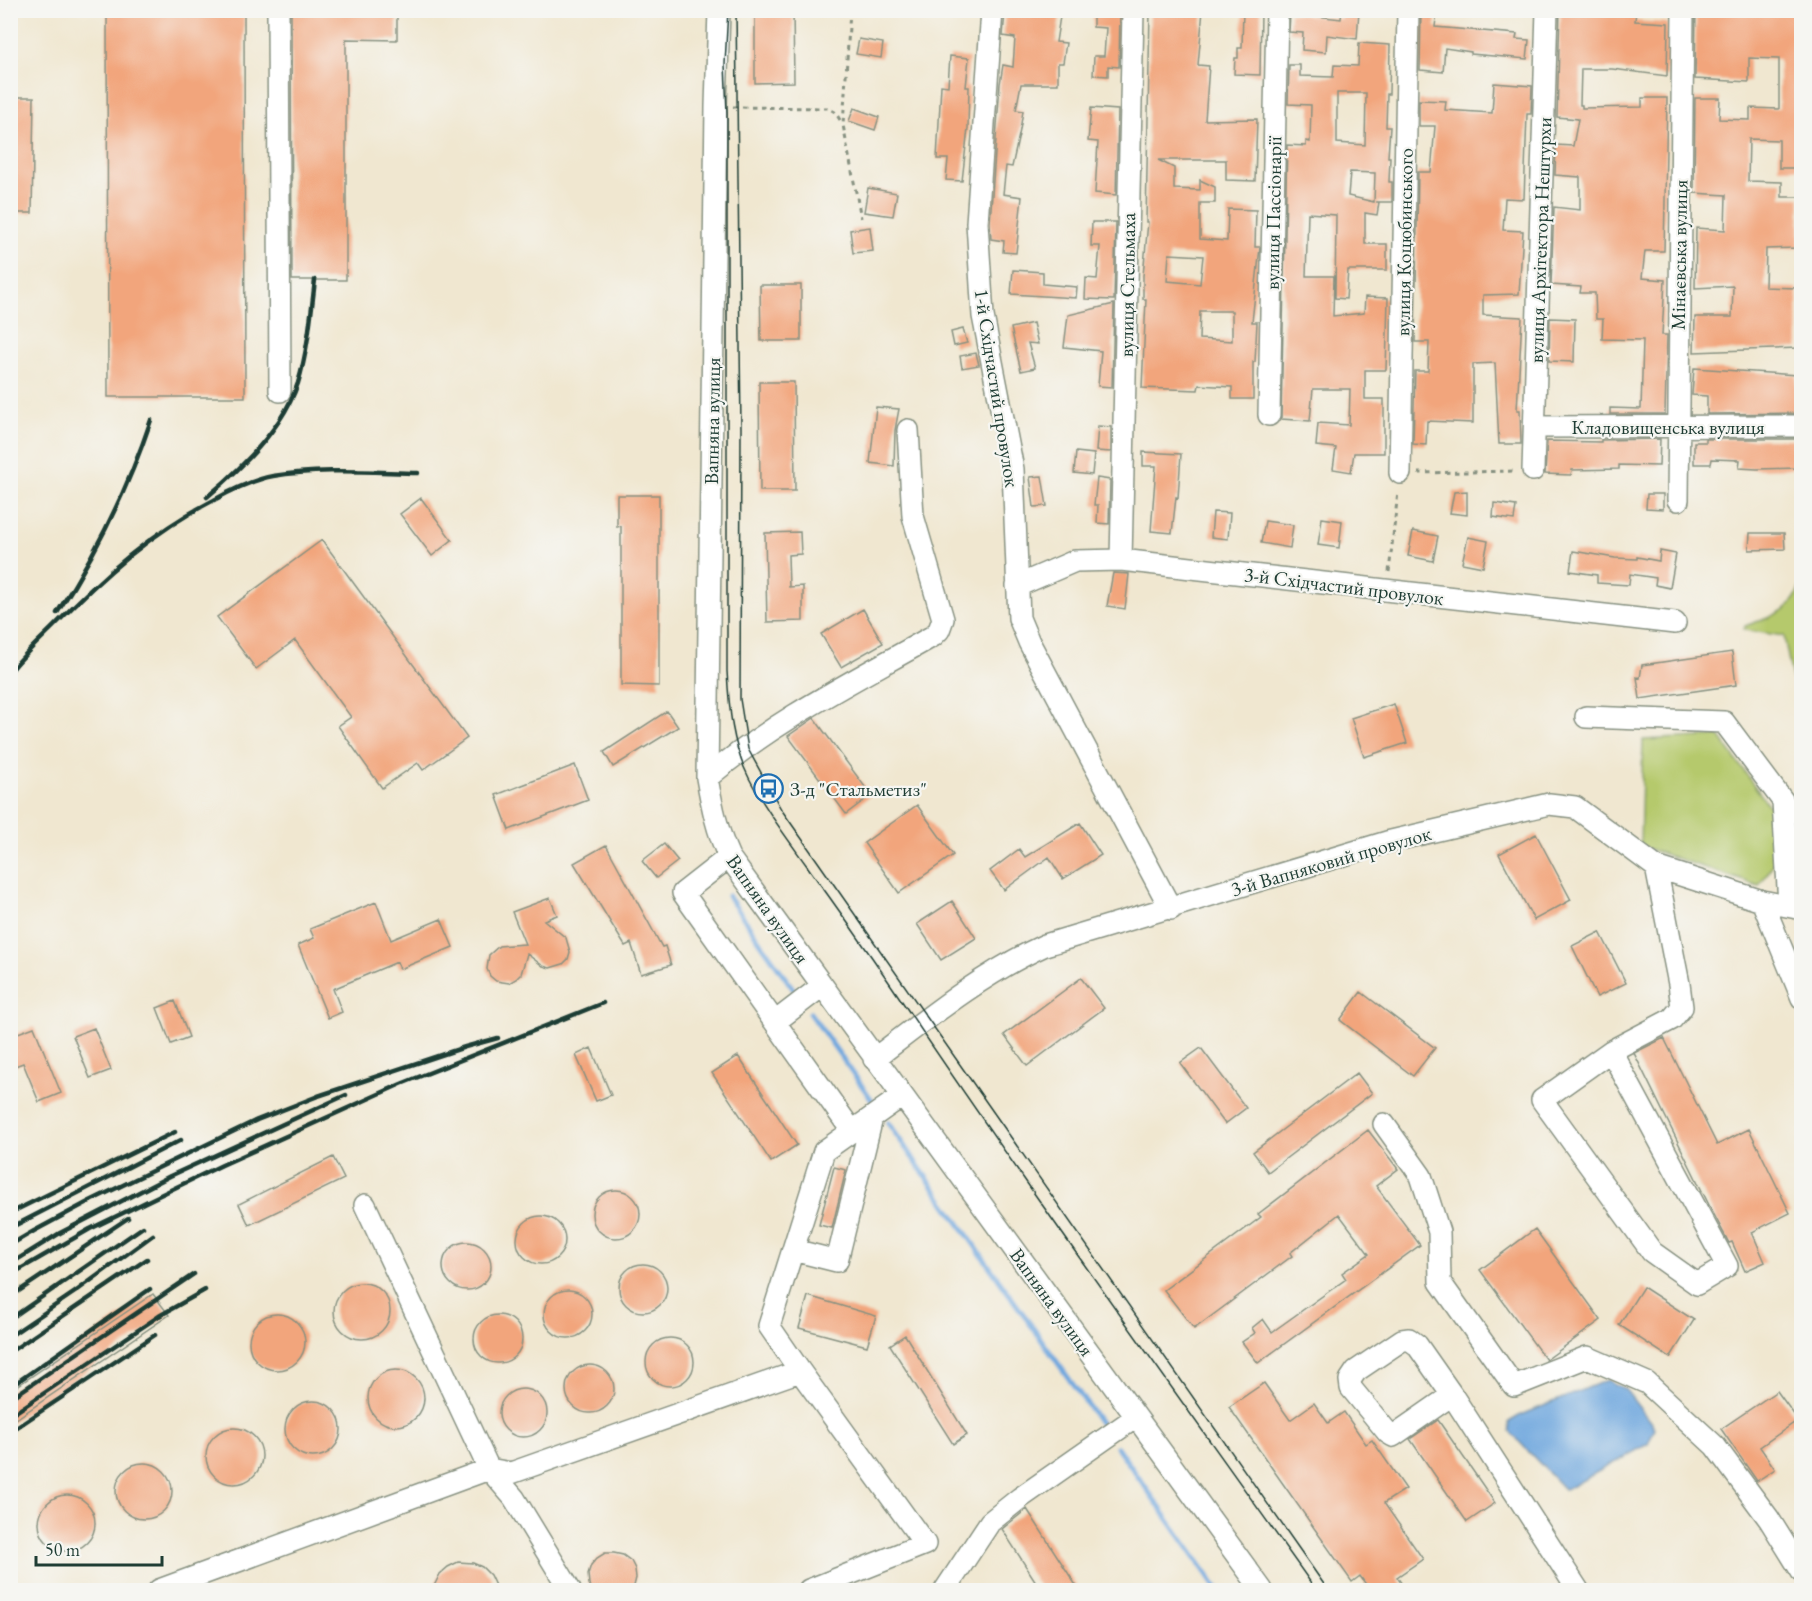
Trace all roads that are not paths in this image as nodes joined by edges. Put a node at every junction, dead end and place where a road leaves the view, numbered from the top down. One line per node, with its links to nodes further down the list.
1 (278, 10): 9 (street)
2 (719, 10): 22 (street, Вапняна вулиця)
3 (992, 10): 19 (street, 1-й Східчастий провулок)
4 (1133, 10): 18 (street, вулиця Стельмаха)
5 (1277, 10): 10 (street, вулиця Пассіонарії)
6 (1408, 10): 16 (street, вулиця Коцюбинського)
7 (1547, 10): 13 (street, вулиця Архітектора Нештурхи)
8 (1683, 10): 11 (street, Мінаєвська вулиця)
9 (280, 391)
10 (1269, 415)
11 (1677, 426): 12 (street, Кладовищенська вулиця); 13 (street, Кладовищенська вулиця); 17 (street, Мінаєвська вулиця)
12 (1802, 426)
13 (1535, 427): 15 (street, вулиця Архітектора Нештурхи)
14 (908, 430): 22 (street)
15 (1533, 470)
16 (1400, 473)
17 (1678, 501)
18 (1121, 560): 19 (street, 3-й Східчастий провулок); 20 (street, 3-й Східчастий провулок)
19 (1017, 586): 27 (street, 1-й Східчастий провулок)
20 (1674, 622)
21 (1586, 717): 26 (street)
22 (707, 778): 23 (street, Вапняна вулиця)
23 (729, 857): 28 (street, Вапняна вулиця); 30 (street)
24 (1656, 867): 25 (street, 3-й Вапняковий провулок); 27 (street, 3-й Вапняковий провулок); 31 (street)
25 (1762, 901): 26 (street, 3-й Вапняковий провулок); 29 (street)
26 (1795, 907)
27 (1171, 909): 32 (street, 3-й Вапняковий провулок)
28 (822, 986): 30 (street); 32 (street, Вапняна вулиця)
29 (1802, 998)
30 (775, 1022): 36 (street)
31 (1611, 1051): 31 (street)
32 (874, 1059): 33 (street, Вапняна вулиця)
33 (902, 1096): 34 (street); 41 (street, Вапняна вулиця)
34 (872, 1118): 36 (street); 38 (street)
35 (1384, 1124): 43 (street)
36 (852, 1131): 38 (street)
37 (365, 1205): 42 (street)
38 (793, 1250): 39 (street)
39 (800, 1371): 42 (street); 47 (street)
40 (1452, 1395): 40 (street); 49 (street)
41 (1136, 1417): 44 (street, Вапняна вулиця); 48 (street)
42 (489, 1469): 45 (street); 46 (street)
43 (1802, 1572)
44 (1255, 1588)
45 (159, 1590)
46 (570, 1590)
47 (809, 1590)
48 (945, 1590)
49 (1578, 1590)

